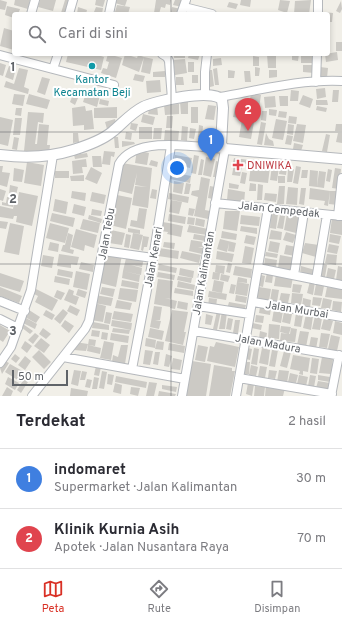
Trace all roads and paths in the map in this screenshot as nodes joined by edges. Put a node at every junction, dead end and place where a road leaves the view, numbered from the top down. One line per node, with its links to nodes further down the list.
1 (35, 0): 6 (street)
2 (73, 0): 7 (street)
3 (112, 0): 8 (street)
4 (318, 0): 10 (street)
5 (183, 7): 9 (street)
6 (34, 12)
7 (70, 12)
8 (109, 12)
9 (204, 12)
10 (318, 12)
11 (0, 55): 16 (street)
12 (57, 56): 17 (street)
13 (165, 56): 23 (street)
14 (207, 56): 21 (street)
15 (317, 56): 19 (street)
16 (20, 57): 17 (street)
17 (53, 69): 20 (street)
18 (342, 81): 19 (street)
19 (316, 82): 22 (street)
20 (114, 85)
21 (205, 95): 22 (street); 23 (street)
22 (220, 97): 25 (street)
23 (172, 99): 27 (street)
24 (171, 146): 25 (street, Jalan Tebu); 35 (street, Jalan Tebu); 36 (street, Jalan Kenari)
25 (224, 148): 28 (street); 30 (street, Jalan Kalimantan)
26 (0, 155): 27 (street)
27 (53, 155): 44 (street)
28 (342, 159)
29 (342, 178): 34 (street)
30 (215, 202): 31 (street, Jalan Cempedak); 43 (street, Jalan Kalimantan)
31 (268, 208): 32 (street, Jalan Cempedak); 37 (street)
32 (304, 212): 33 (street, Jalan Cempedak); 38 (street)
33 (328, 215): 34 (street, Jalan Cempedak); 39 (street)
34 (340, 216)
35 (103, 251): 36 (street); 52 (street, Jalan Tebu)
36 (153, 258): 54 (street, Jalan Kenari)
37 (258, 268): 38 (street); 42 (street)
38 (294, 275): 39 (street)
39 (316, 280): 40 (street)
40 (342, 285)
41 (0, 301): 44 (street)
42 (253, 302): 45 (street); 46 (street, Jalan Murbai)
43 (198, 306): 45 (street); 49 (street, Jalan Kalimantan)
44 (25, 310): 48 (street)
45 (250, 314): 50 (street)
46 (342, 317)
47 (0, 319): 48 (street)
48 (18, 328): 53 (street)
49 (194, 331): 50 (street, Jalan Madura); 56 (street, Jalan Kalimantan)
50 (246, 340): 51 (street, Jalan Madura); 55 (street)
51 (340, 356): 57 (street)
52 (63, 357): 54 (street); 58 (street, Jalan Tebu)
53 (0, 363)
54 (132, 369): 56 (street)
55 (239, 378): 57 (street); 60 (street)
56 (185, 379): 59 (street, Jalan Kalimantan)
57 (331, 395)
58 (32, 396)
59 (182, 396)
60 (236, 396)

